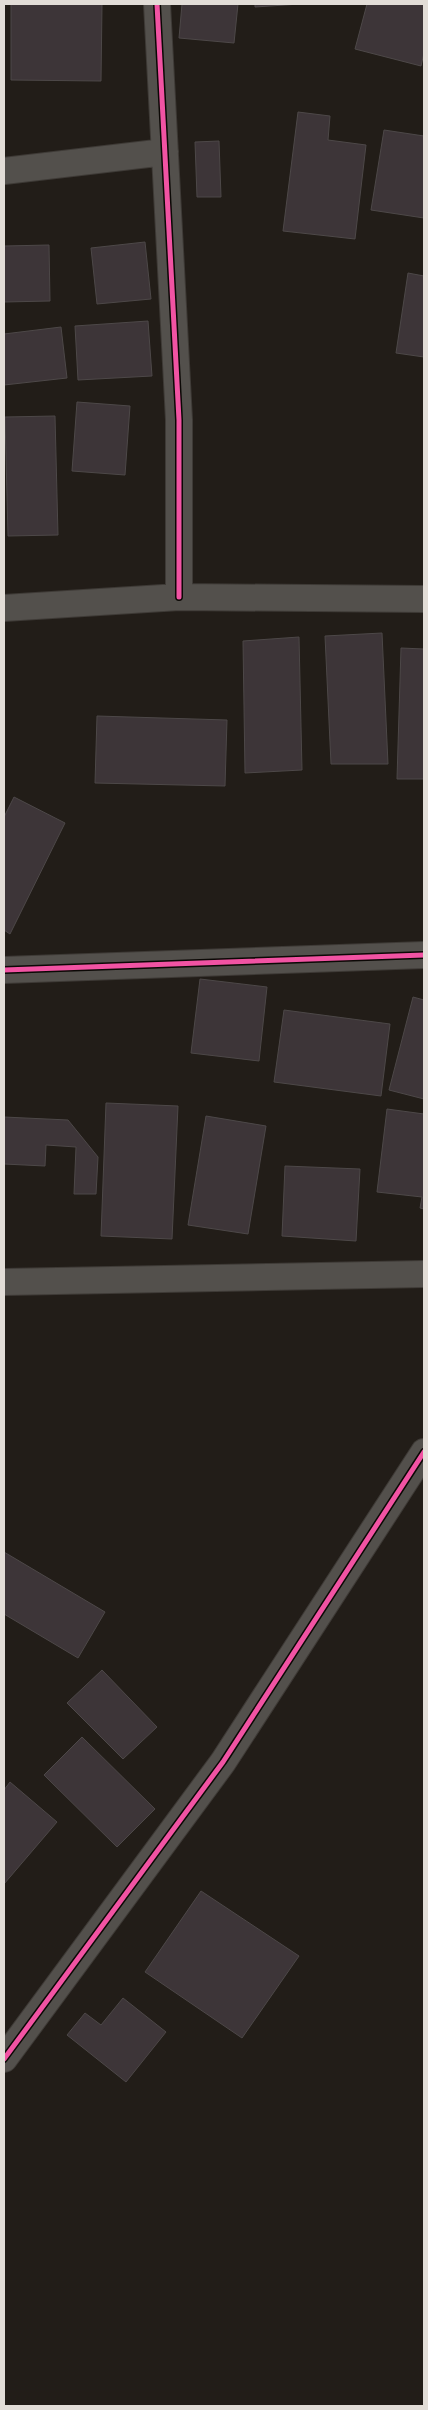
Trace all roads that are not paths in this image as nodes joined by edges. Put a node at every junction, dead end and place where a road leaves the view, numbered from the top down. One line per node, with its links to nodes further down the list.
1 (157, 4): 2 (street)
2 (165, 152): 3 (street); 4 (street)
3 (4, 171)
4 (179, 597): 5 (street); 6 (street)
5 (424, 599)
6 (4, 608)
7 (424, 955): 8 (street)
8 (4, 970)
9 (424, 1274): 10 (street)
10 (4, 1282)
11 (424, 1452): 12 (street)
12 (4, 2059)

